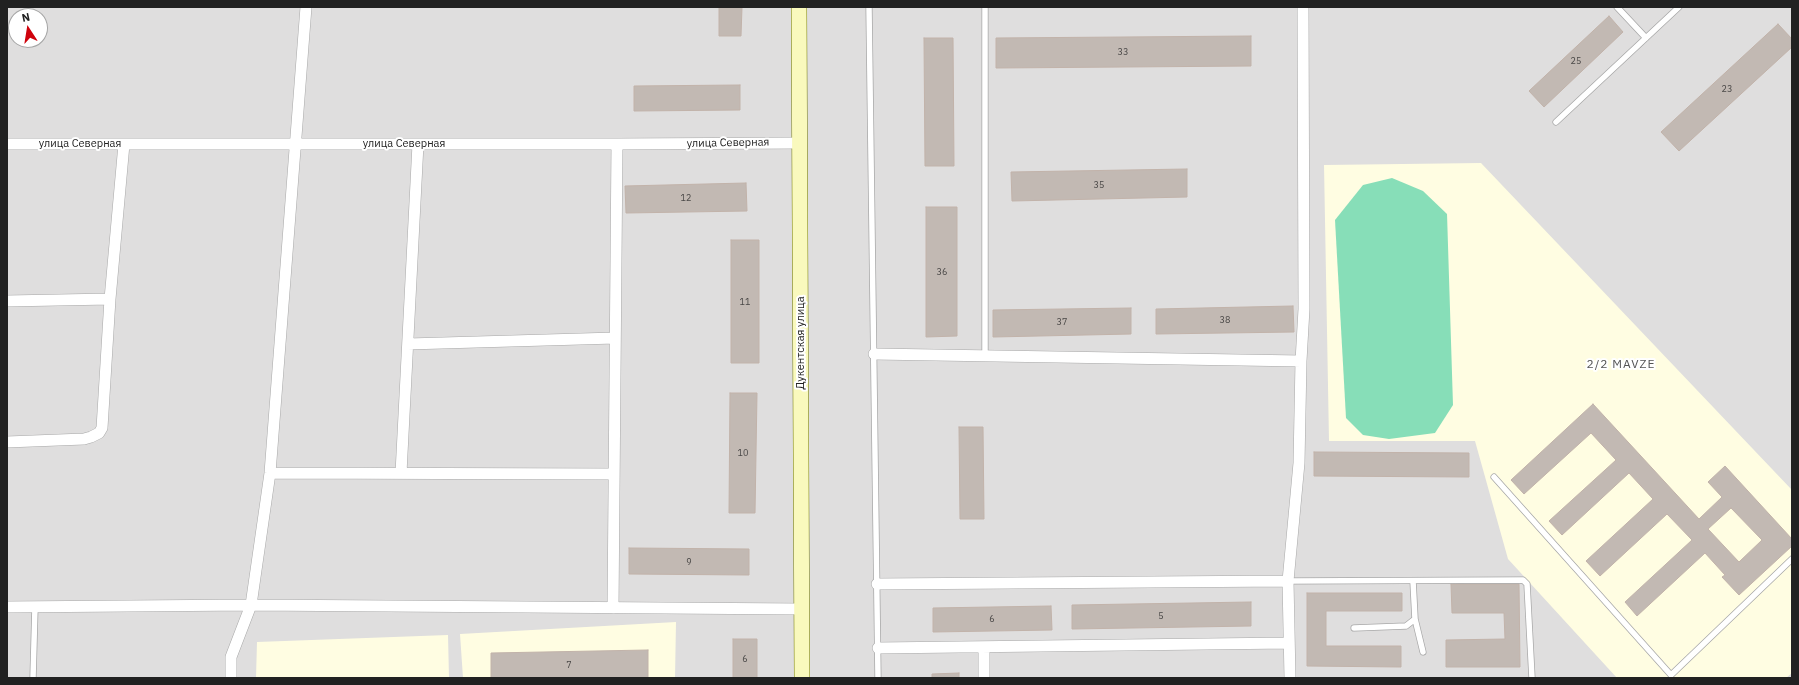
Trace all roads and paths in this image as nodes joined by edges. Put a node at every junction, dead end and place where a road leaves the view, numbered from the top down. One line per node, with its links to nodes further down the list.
1 (306, 7): 13 (street)
2 (800, 7): 10 (main road, Дукентская улица)
3 (869, 7): 20 (lane)
4 (985, 7): 21 (lane)
5 (1303, 7): 22 (street)
6 (1617, 7): 8 (lane)
7 (1679, 7): 8 (lane)
8 (1646, 38): 9 (lane)
9 (1556, 122)
10 (800, 143): 15 (street, улица Северная); 36 (main road, Дукентская улица)
11 (7, 144): 12 (street, улица Северная)
12 (124, 144): 13 (street, улица Северная); 16 (street)
13 (296, 144): 14 (street, улица Северная); 24 (street)
14 (418, 144): 15 (street, улица Северная); 19 (street)
15 (617, 144): 18 (street)
16 (110, 299): 17 (street); 23 (street)
17 (7, 301)
18 (615, 338): 19 (street); 26 (street)
19 (408, 344): 25 (street)
20 (874, 354): 21 (street); 31 (lane)
21 (986, 356): 22 (street)
22 (1301, 362): 29 (street)
23 (7, 442)
24 (270, 473): 25 (street); 32 (street)
25 (401, 473): 26 (street)
26 (614, 474): 35 (street)
27 (1494, 477): 28 (lane)
28 (1792, 559)
29 (1288, 581): 30 (lane); 31 (street); 39 (street)
30 (1412, 581): 37 (lane); 49 (lane)
31 (877, 584): 41 (lane)
32 (251, 605): 34 (street); 35 (street); 44 (street)
33 (7, 607): 34 (street)
34 (35, 607): 43 (lane)
35 (613, 608): 36 (street)
36 (801, 610): 45 (main road, Дукентская улица)
37 (1415, 619): 38 (lane); 42 (lane)
38 (1354, 628)
39 (1289, 643): 40 (street); 48 (street)
40 (984, 647): 41 (street); 47 (street)
41 (878, 648): 46 (lane)
42 (1423, 652)
43 (33, 678)
44 (231, 678)
45 (802, 678)
46 (878, 678)
47 (984, 678)
48 (1290, 678)
49 (1532, 678)

